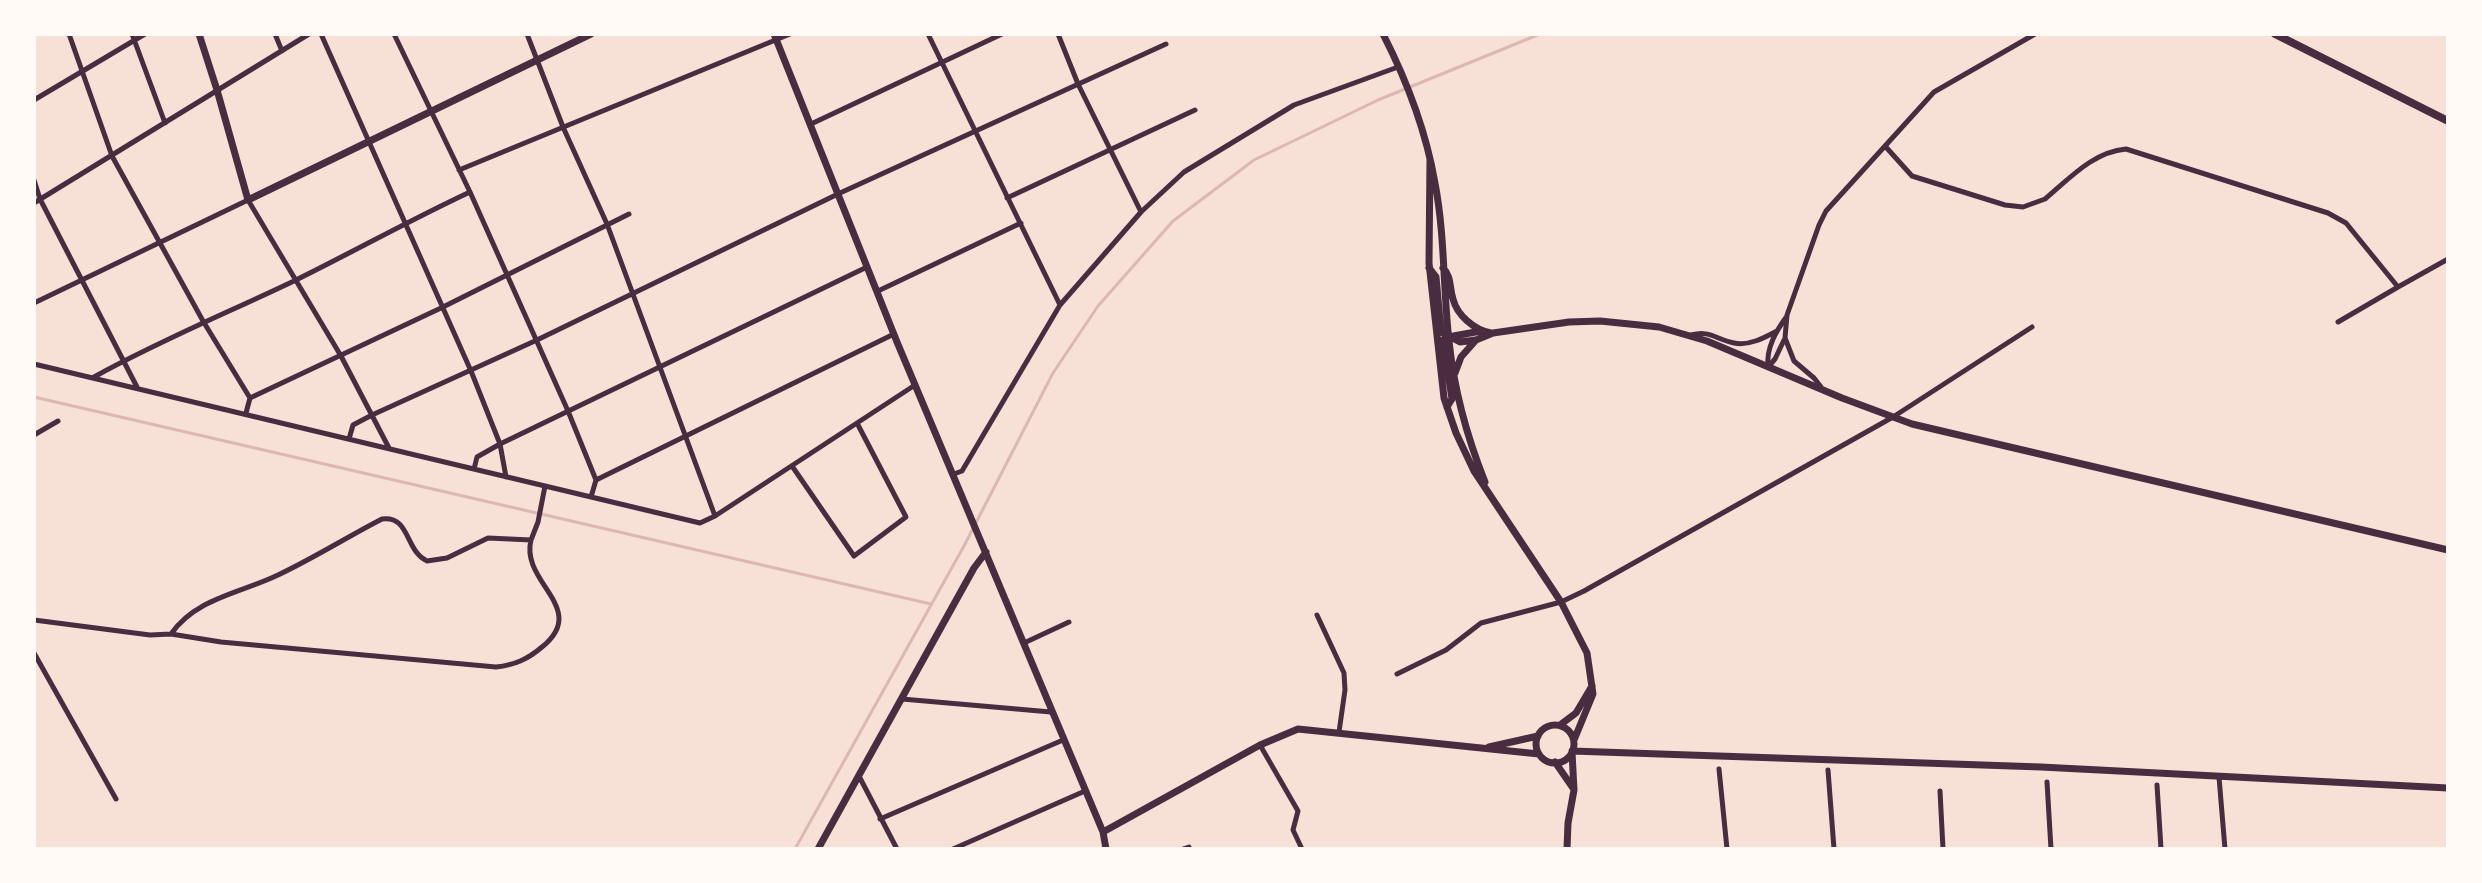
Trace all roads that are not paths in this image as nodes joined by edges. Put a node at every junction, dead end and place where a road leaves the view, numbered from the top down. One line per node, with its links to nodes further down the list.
1 (69, 34): 24 (street)
2 (145, 34): 17 (street)
3 (199, 34): 26 (street)
4 (275, 34): 20 (street)
5 (309, 34): 20 (street)
6 (321, 34): 35 (street)
7 (396, 34): 28 (street)
8 (527, 34): 21 (street)
9 (591, 34): 21 (street)
10 (790, 34): 18 (street)
11 (928, 34): 22 (street)
12 (1002, 34): 22 (street)
13 (1058, 34): 25 (street)
14 (1383, 34): 23 (street)
15 (2035, 34): 36 (street)
16 (2275, 34): 30 (main road)
17 (133, 37): 24 (street); 31 (street)
18 (775, 37): 32 (street); 33 (street)
19 (1166, 44): 25 (street)
20 (282, 51): 26 (street)
21 (537, 60): 28 (street); 33 (street)
22 (942, 62): 32 (street); 34 (street)
23 (1398, 67): 39 (street); 47 (street)
24 (82, 71): 27 (street); 38 (street)
25 (1078, 84): 34 (street); 37 (street)
26 (217, 90): 31 (street); 45 (street)
27 (34, 100)
28 (431, 110): 35 (street); 40 (street)
29 (1195, 110): 37 (street)
30 (2448, 121)
31 (165, 123): 38 (street)
32 (811, 124): 43 (street)
33 (563, 127): 40 (street); 51 (street)
34 (975, 133): 43 (street); 44 (street)
35 (368, 142): 45 (street); 49 (street)
36 (1885, 146): 60 (street); 66 (street)
37 (1109, 149): 44 (street); 47 (street)
38 (112, 156): 46 (street); 52 (street)
39 (1430, 159): 55 (street); 56 (street)
40 (459, 170): 42 (street)
41 (34, 180): 46 (street)
42 (470, 192): 49 (street); 57 (street)
43 (840, 193): 54 (street); 62 (street)
44 (1007, 198): 50 (street)
45 (248, 200): 52 (street); 59 (street)
46 (37, 201): 58 (street)
47 (1141, 212): 64 (street)
48 (629, 214): 51 (street)
49 (405, 222): 59 (street); 65 (street)
50 (1021, 223): 61 (street); 64 (street)
51 (607, 224): 57 (street); 62 (street)
52 (159, 242): 58 (street); 67 (street)
53 (2448, 259): 60 (street)
54 (868, 266): 61 (street); 82 (street)
55 (1443, 267): 70 (street); 75 (street)
56 (1429, 268): 75 (street); 91 (street)
57 (506, 275): 65 (street); 77 (street)
58 (82, 280): 63 (street); 80 (street)
59 (295, 280): 67 (street); 79 (street)
60 (2398, 287): 68 (street)
61 (878, 291): 73 (street)
62 (631, 292): 77 (street); 82 (street)
63 (34, 303)
64 (1060, 305): 106 (street)
65 (441, 308): 79 (street); 84 (street)
66 (1787, 315): 71 (street); 76 (street)
67 (203, 321): 80 (street); 90 (street)
68 (2338, 322)
69 (2032, 327): 95 (street)
70 (1481, 331): 72 (street); 75 (street)
71 (1777, 331): 74 (street); 83 (street)
72 (1493, 333): 74 (street); 78 (street)
73 (894, 334): 87 (street); 99 (street)
74 (1691, 335): 83 (street)
75 (1448, 337): 78 (street); 85 (street); 91 (street)
76 (1785, 338): 83 (street); 89 (street)
77 (537, 340): 84 (street); 92 (street)
78 (1476, 340): 85 (street)
79 (341, 356): 90 (street); 94 (street)
80 (124, 360): 86 (street); 88 (street)
81 (34, 364): 86 (street)
82 (660, 367): 92 (street); 99 (street)
83 (1768, 367): 89 (street)
84 (471, 371): 94 (street); 101 (street)
85 (1454, 375): 102 (street)
86 (93, 378): 88 (street)
87 (915, 385): 97 (street); 106 (street)
88 (137, 388): 93 (street)
89 (1822, 389): 95 (street)
90 (250, 398): 93 (street)
91 (1447, 407): 102 (street)
92 (568, 411): 101 (street); 108 (street)
93 (246, 413): 100 (street)
94 (372, 415): 100 (street); 103 (street)
95 (1893, 417): 113 (street); 115 (street)
96 (58, 421): 98 (street)
97 (857, 423): 104 (street); 104 (street)
98 (34, 435)
99 (687, 435): 108 (street); 111 (street)
100 (349, 439): 103 (street)
101 (500, 444): 105 (street); 107 (street)
102 (1466, 446): 115 (street)
103 (390, 449): 105 (street)
104 (792, 466): 111 (street)
105 (474, 469): 107 (street)
106 (954, 474): 114 (street)
107 (506, 477): 109 (street)
108 (596, 480): 110 (street)
109 (545, 486): 110 (street); 112 (street)
110 (591, 497): 111 (street)
111 (715, 516)
112 (531, 540): 119 (street); 119 (street)
113 (2448, 550)
114 (986, 552): 120 (street); 124 (street)
115 (1561, 602): 122 (street); 123 (street)
116 (1317, 615): 127 (street)
117 (34, 620): 119 (street)
118 (1069, 622): 120 (street)
119 (171, 634)
120 (1024, 643): 125 (street)
121 (34, 653): 146 (street)
122 (1397, 674)
123 (1593, 684): 126 (street); 130 (street)
124 (902, 699): 125 (street); 139 (street)
125 (1051, 712): 129 (street)
126 (1559, 725): 128 (street); 130 (street)
127 (1339, 732): 131 (street); 132 (street)
128 (1538, 736): 132 (street); 134 (street)
129 (1063, 740): 144 (street); 147 (street)
130 (1574, 740): 133 (street)
131 (1260, 745): 148 (street); 155 (street)
132 (1487, 748): 134 (street)
133 (1572, 752): 135 (street); 138 (street); 143 (street)
134 (1539, 754): 135 (street)
135 (1555, 762): 143 (street)
136 (1719, 769): 157 (street)
137 (1828, 770): 158 (street)
138 (2219, 777): 142 (street); 162 (street)
139 (860, 778): 147 (street); 149 (street)
140 (2047, 782): 160 (street)
141 (2157, 785): 161 (street)
142 (2448, 788)
143 (1574, 790): 156 (street)
144 (1085, 791): 148 (street); 151 (street)
145 (1940, 791): 159 (street)
146 (116, 799)
147 (880, 819): 150 (street)
148 (1103, 832): 152 (street)
149 (818, 849)
150 (897, 849)
151 (953, 849)
152 (1106, 849)
153 (1183, 849): 154 (street)
154 (1190, 849)
155 (1302, 849)
156 (1567, 849)
157 (1727, 849)
158 (1834, 849)
159 (1943, 849)
160 (2051, 849)
161 (2161, 849)
162 (2225, 849)

